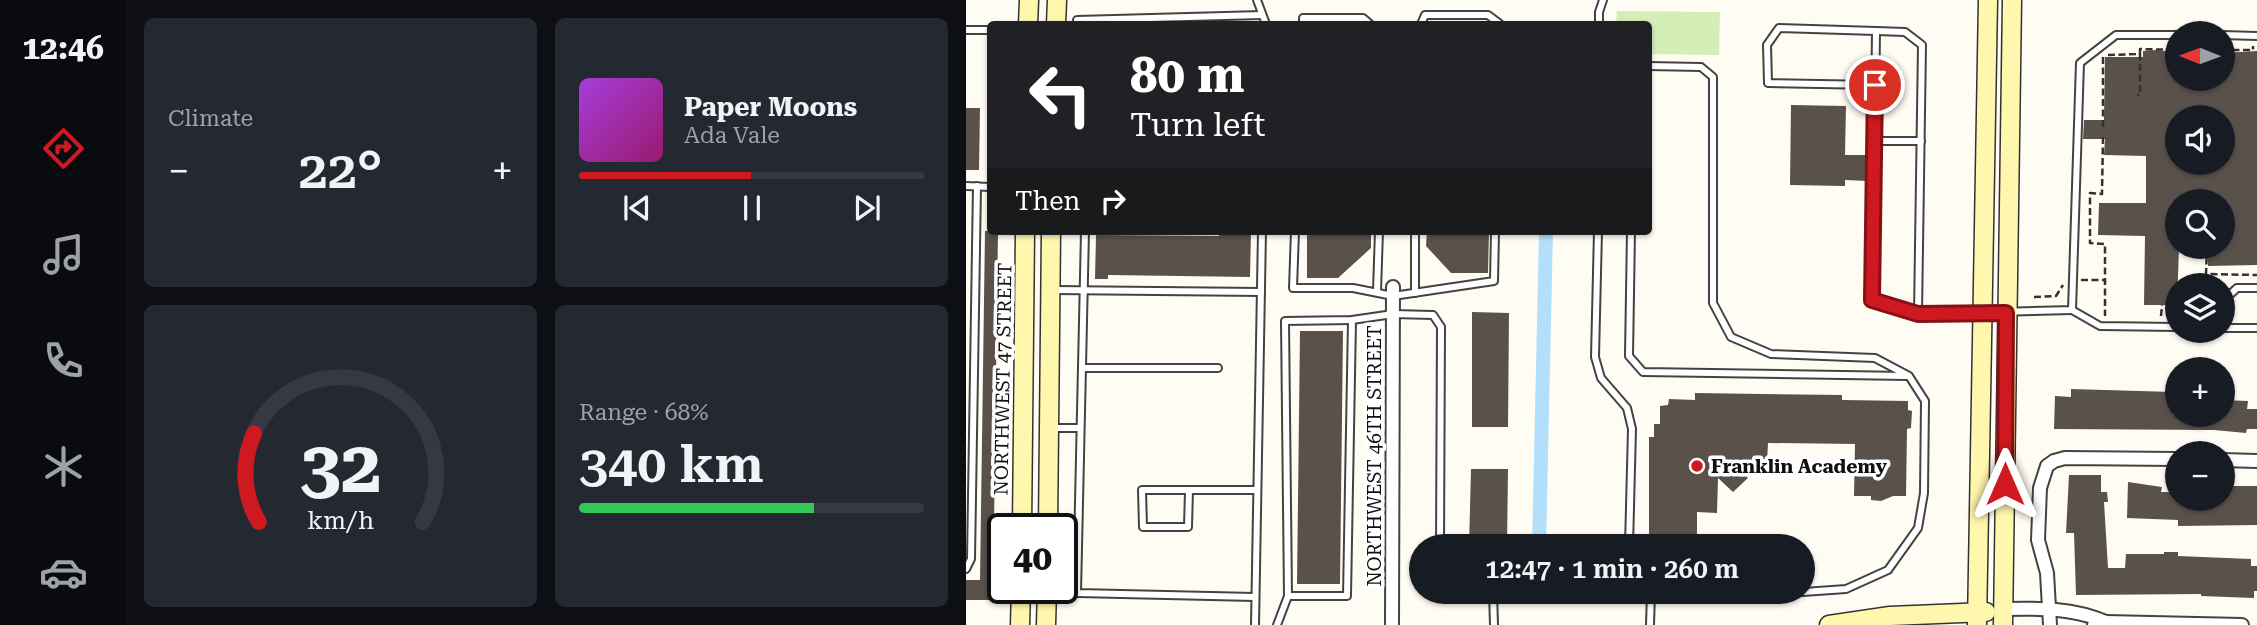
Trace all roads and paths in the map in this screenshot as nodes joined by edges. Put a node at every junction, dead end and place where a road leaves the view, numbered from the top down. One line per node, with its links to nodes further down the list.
1 (1029, 0): 8 (street)
2 (1057, 0): 9 (street)
3 (1257, 0): 7 (lane)
4 (1603, 0): 16 (lane)
5 (1988, 0): 63 (street)
6 (2012, 0): 60 (street)
7 (1262, 15): 10 (lane); 11 (lane)
8 (1028, 21)
9 (1056, 21)
10 (1156, 21)
11 (1265, 21)
12 (1303, 21): 13 (lane)
13 (1366, 21)
14 (1422, 21): 15 (lane)
15 (1496, 21)
16 (1599, 21)
17 (966, 30): 18 (lane)
18 (987, 30)
19 (1876, 31): 28 (lane); 28 (lane); 33 (lane)
20 (2165, 35): 59 (lane)
21 (2235, 35): 22 (lane)
22 (2257, 36)
23 (2257, 43): 25 (path)
24 (2165, 50): 26 (path)
25 (2235, 50)
26 (2140, 54): 29 (path); 30 (path)
27 (1652, 66): 73 (lane)
28 (1875, 85): 32 (lane)
29 (2137, 95)
30 (2103, 127)
31 (2103, 137): 65 (path)
32 (1875, 141): 33 (lane); 62 (lane)
33 (1920, 141): 62 (lane)
34 (966, 186): 35 (lane)
35 (977, 187): 36 (lane); 38 (lane)
36 (987, 187)
37 (966, 235): 38 (lane)
38 (976, 235): 86 (lane)
39 (1026, 235): 74 (street, NORTHWEST 47 STREET)
40 (1051, 235): 53 (street)
41 (1084, 235): 52 (lane)
42 (1262, 235): 55 (lane)
43 (1295, 235): 56 (lane)
44 (1379, 235): 56 (lane)
45 (1415, 235): 58 (lane)
46 (1495, 235): 58 (lane)
47 (1598, 235): 85 (lane)
48 (1632, 235): 73 (lane)
49 (2207, 259): 50 (path)
50 (2257, 275)
51 (2257, 288): 54 (lane)
52 (1083, 289): 53 (lane); 55 (lane); 70 (lane)
53 (1050, 290): 75 (street)
54 (2235, 290)
55 (1261, 292): 72 (lane)
56 (1377, 292): 57 (lane)
57 (1393, 292): 58 (lane); 61 (street, NORTHWEST 46TH STREET)
58 (1415, 293)
59 (2072, 310): 60 (lane); 65 (lane)
60 (2006, 313): 63 (lane); 95 (street)
61 (1393, 314): 64 (lane); 84 (lane); 102 (street, NORTHWEST 46TH STREET)
62 (1918, 314): 63 (lane)
63 (1983, 314): 96 (street)
64 (1352, 320): 88 (lane); 88 (lane)
65 (2105, 326): 66 (lane)
66 (2165, 327)
67 (2235, 328): 68 (lane)
68 (2257, 328)
69 (1251, 367): 72 (lane)
70 (1082, 368): 71 (lane); 76 (lane)
71 (1218, 368)
72 (1259, 368): 81 (lane)
73 (1909, 376): 87 (lane)
74 (1023, 428): 75 (street); 82 (street, NORTHWEST 47 STREET)
75 (1049, 428): 76 (lane); 83 (street)
76 (1080, 428): 89 (lane)
77 (2165, 459): 94 (street)
78 (2235, 460): 79 (street)
79 (2257, 461)
80 (1189, 490): 80 (lane); 81 (lane)
81 (1257, 490): 89 (lane)
82 (1022, 513)
83 (1048, 513)
84 (1440, 534)
85 (1629, 534)
86 (966, 569)
87 (1815, 591)
88 (1288, 596): 101 (lane)
89 (1255, 597): 100 (lane)
90 (1021, 604): 98 (street)
91 (1047, 604): 99 (street)
92 (1493, 604): 103 (lane)
93 (1651, 604): 104 (lane)
94 (2050, 610): 95 (street); 97 (street); 106 (street)
95 (2003, 617): 96 (street)
96 (1977, 619): 105 (street)
97 (2100, 624): 107 (street)
98 (1020, 625)
99 (1046, 625)
100 (1255, 625)
101 (1277, 625)
102 (1392, 625)
103 (1494, 625)
104 (1650, 625)
105 (1829, 625)
106 (2050, 625)
107 (2242, 625)

